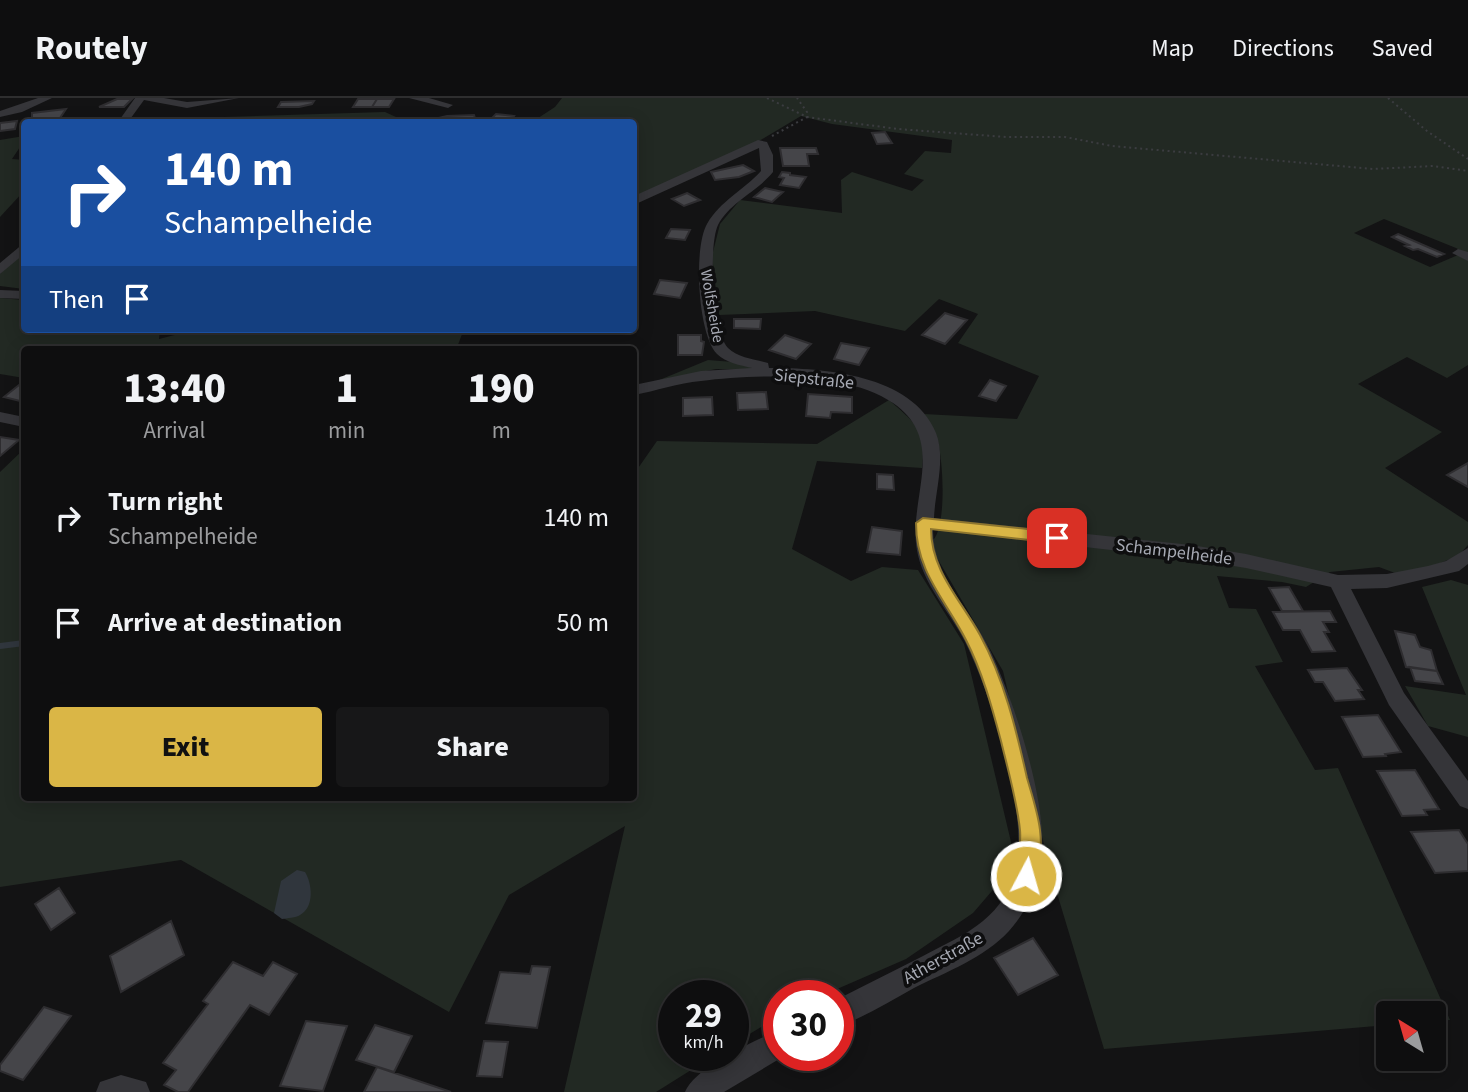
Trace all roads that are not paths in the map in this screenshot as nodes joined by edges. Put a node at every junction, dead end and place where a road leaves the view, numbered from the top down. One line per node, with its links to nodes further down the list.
1 (47, 98): 7 (street)
2 (140, 98): 8 (street)
3 (147, 98): 4 (street)
4 (234, 98)
5 (414, 98): 6 (street)
6 (447, 105)
7 (0, 114)
8 (125, 119)
9 (637, 199): 14 (street, Wolfsheide)
10 (21, 250): 11 (street)
11 (0, 270)
12 (0, 293): 13 (street)
13 (21, 295)
14 (790, 375): 15 (street, Siepstraße); 18 (street, Siepstraße)
15 (637, 389)
16 (0, 417): 17 (street)
17 (21, 421)
18 (923, 523): 20 (street, Schampelheide); 22 (street, Atherstraße)
19 (1468, 555): 20 (street, Schampelheide)
20 (1338, 582): 21 (street)
21 (1468, 799)
22 (854, 1006)
23 (763, 1052): 26 (street)
24 (110, 1092): 25 (street)
25 (136, 1092)
26 (699, 1092)

